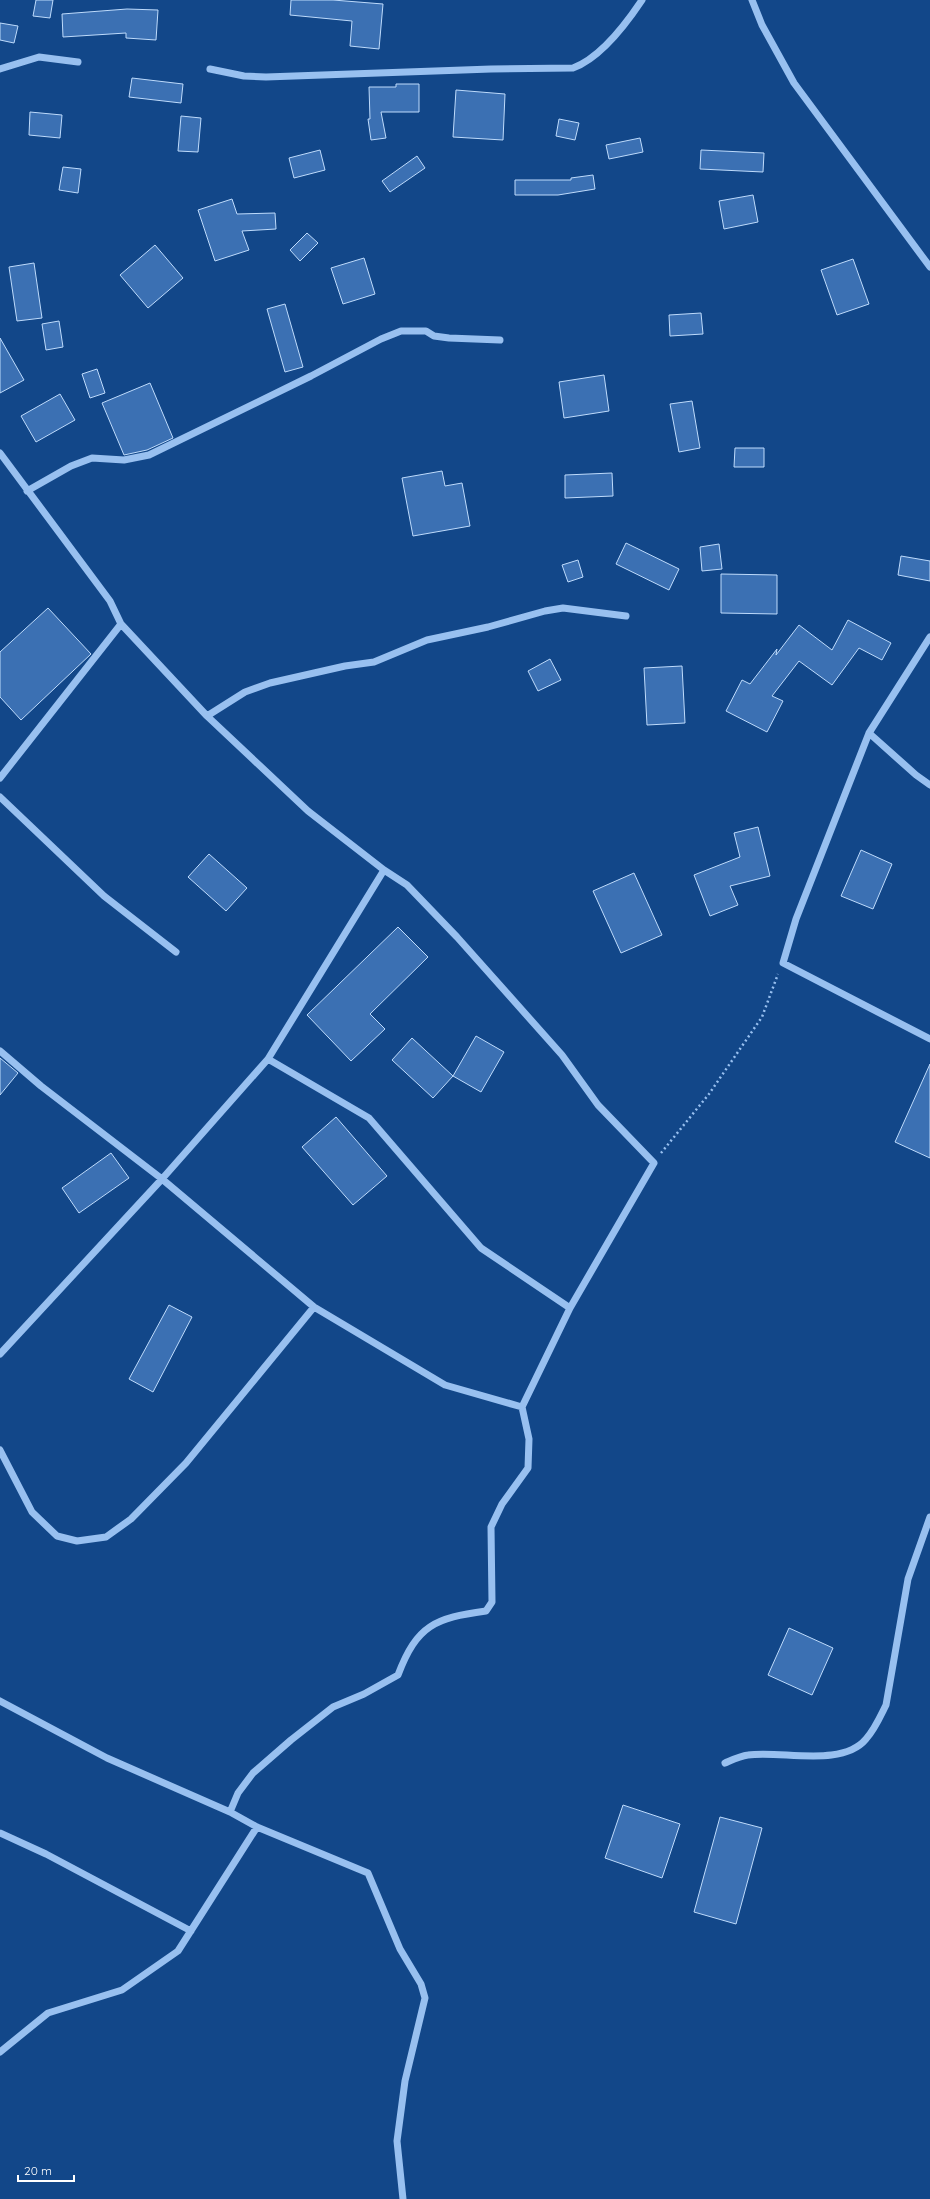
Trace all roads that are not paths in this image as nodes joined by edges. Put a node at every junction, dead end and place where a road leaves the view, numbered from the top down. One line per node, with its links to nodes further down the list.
1 (642, 0): 5 (street)
2 (752, 0): 6 (street)
3 (78, 62): 4 (street)
4 (0, 69)
5 (210, 69)
6 (930, 267)
7 (500, 340): 9 (street)
8 (1, 458): 9 (street)
9 (27, 491): 11 (street)
10 (626, 616): 13 (street)
11 (121, 624): 13 (street); 15 (street)
12 (930, 637): 14 (street)
13 (207, 716): 18 (street)
14 (869, 733): 16 (street); 20 (street)
15 (0, 778)
16 (930, 785)
17 (0, 797): 19 (street)
18 (384, 870): 22 (street); 25 (street)
19 (176, 952)
20 (930, 1039)
21 (0, 1051): 23 (street)
22 (268, 1059): 23 (street); 25 (street)
23 (162, 1179): 24 (street); 26 (street)
24 (314, 1307): 27 (street); 28 (street)
25 (570, 1308): 27 (street)
26 (0, 1354)
27 (522, 1407): 32 (street)
28 (0, 1450)
29 (930, 1517): 31 (street)
30 (0, 1701): 32 (street)
31 (725, 1763)
32 (230, 1812): 33 (street)
33 (257, 1827): 35 (street); 37 (street)
34 (0, 1833): 35 (street)
35 (191, 1931): 36 (street)
36 (0, 2052)
37 (403, 2199)

